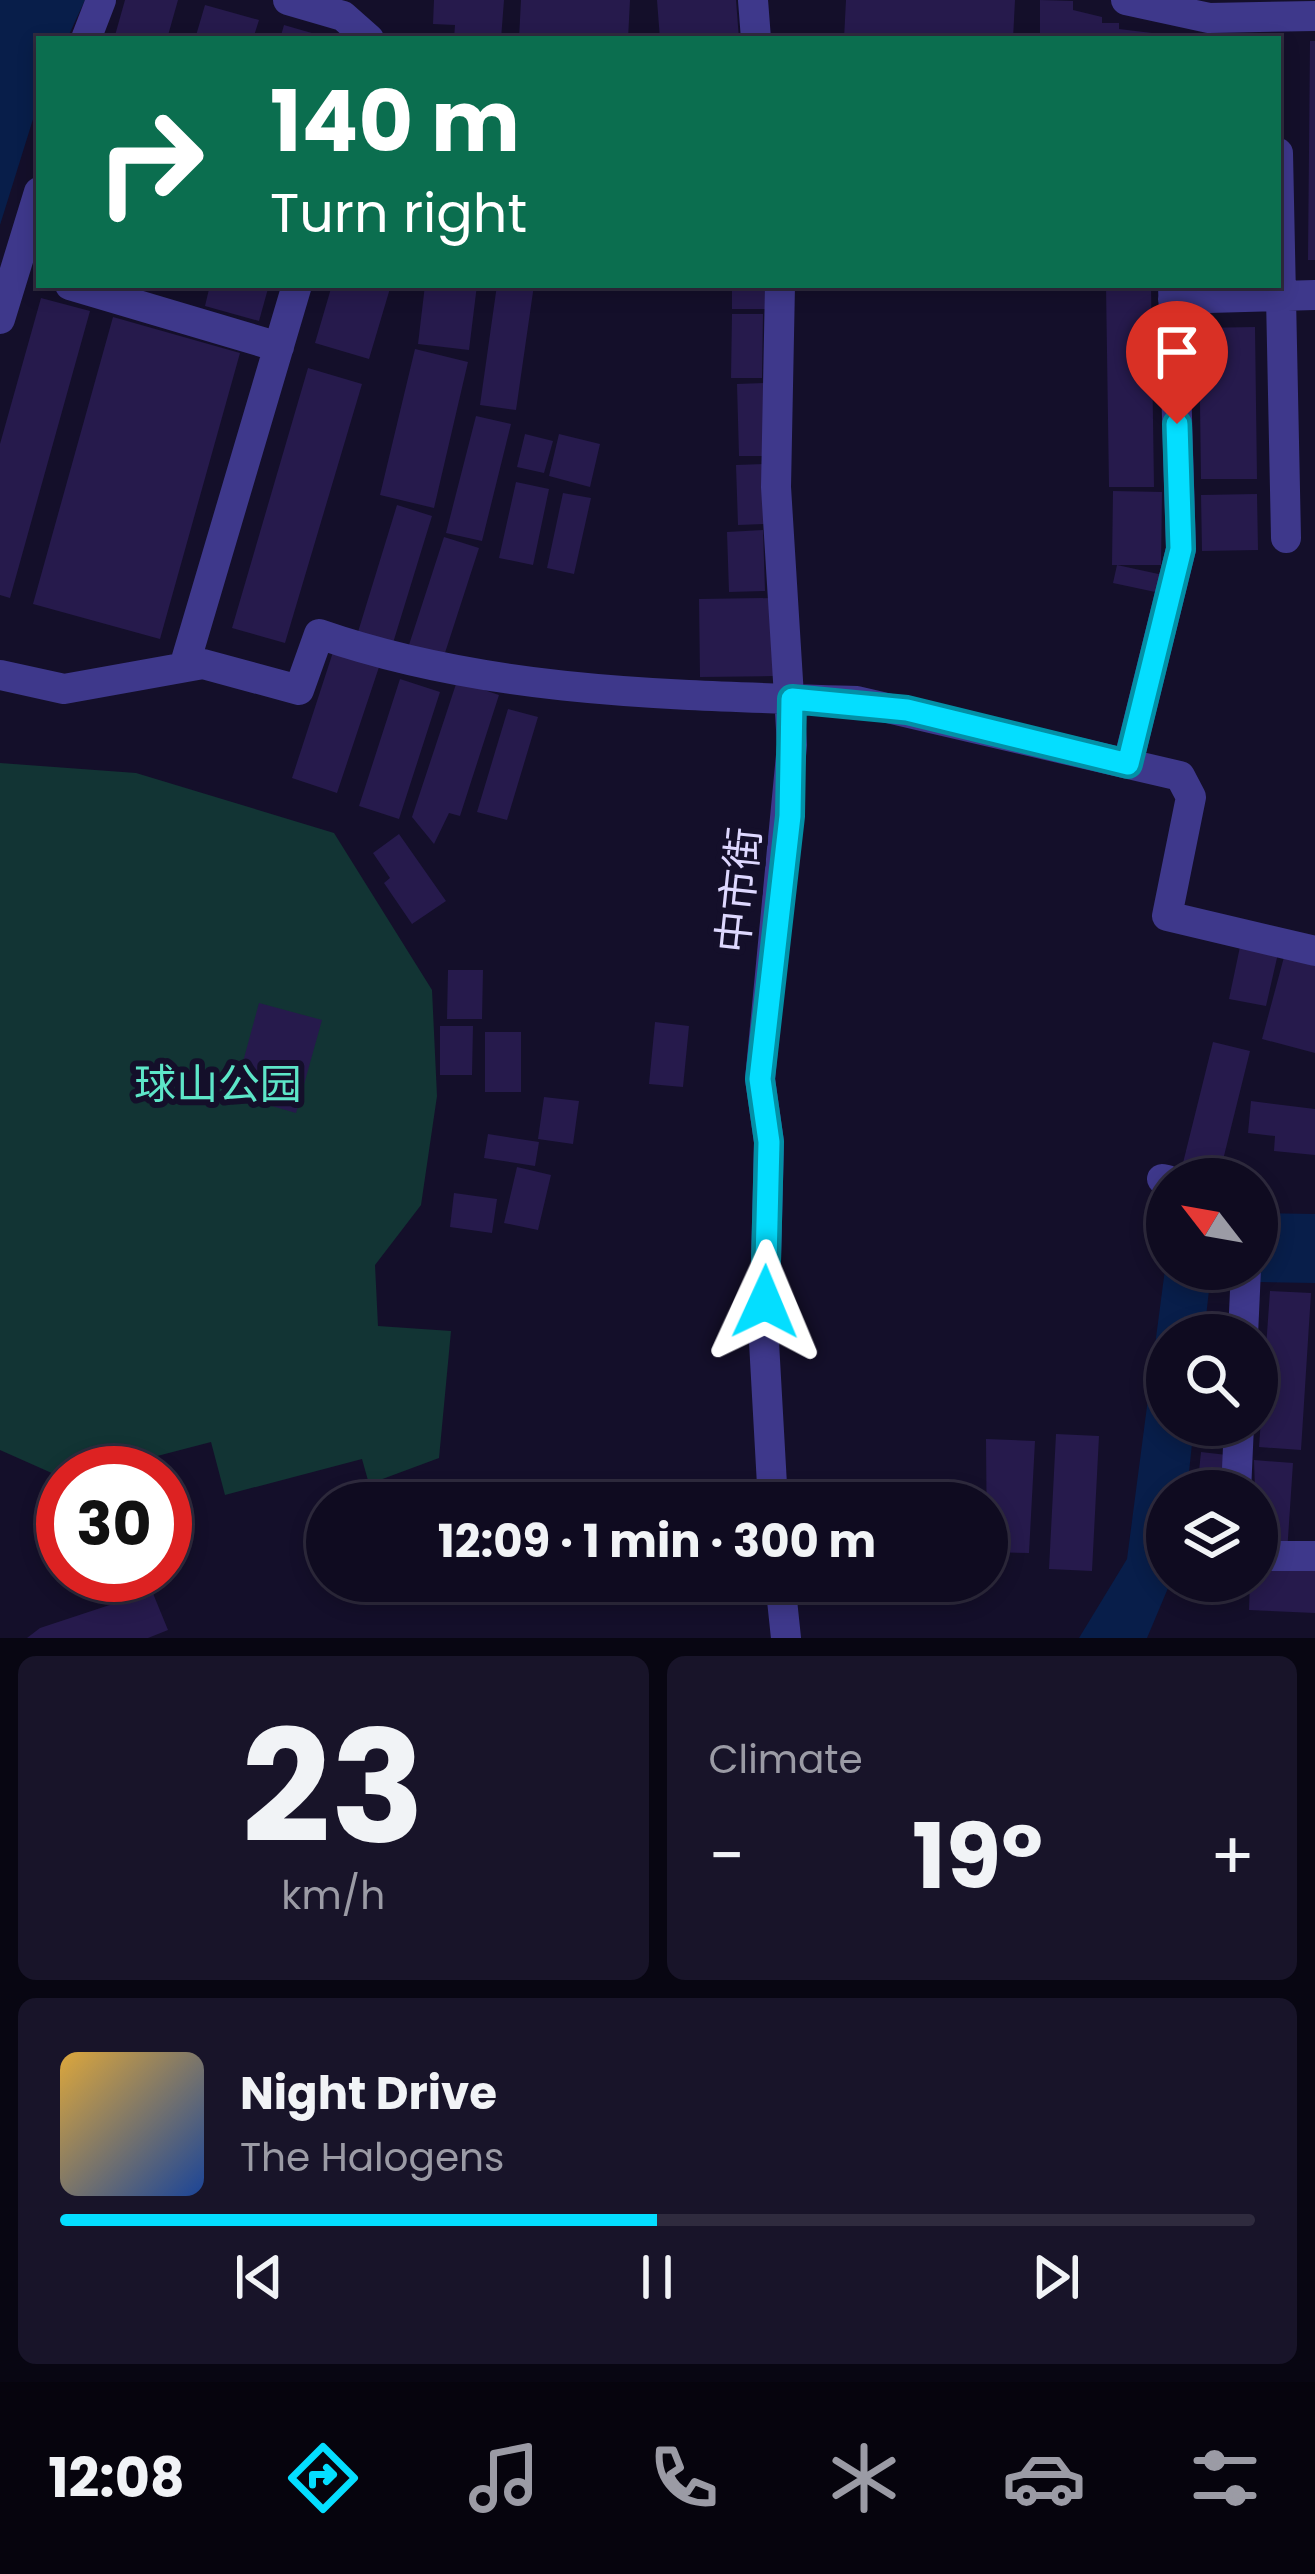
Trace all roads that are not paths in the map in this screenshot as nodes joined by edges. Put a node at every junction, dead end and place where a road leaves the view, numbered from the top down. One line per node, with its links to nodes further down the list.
1 (100, 0): 9 (street)
2 (288, 0): 5 (street)
3 (753, 0): 11 (street)
4 (1126, 0): 7 (street)
5 (345, 8): 10 (street)
6 (1315, 16): 8 (street)
7 (1170, 17): 8 (street)
8 (1275, 19)
9 (87, 36)
10 (367, 36)
11 (756, 36)
12 (36, 212): 13 (street)
13 (27, 273): 21 (street)
14 (80, 288): 22 (street)
15 (296, 288): 22 (street)
16 (780, 288): 26 (street, 中市街)
17 (1281, 288): 20 (street)
18 (1173, 292): 20 (street); 27 (street)
19 (1315, 295): 20 (street)
20 (1281, 296): 23 (street)
21 (0, 319)
22 (279, 346): 24 (street)
23 (1286, 538)
24 (184, 667): 25 (street); 26 (street)
25 (0, 676)
26 (792, 699): 27 (street); 29 (street, 中市街)
27 (1128, 764): 28 (street)
28 (1315, 951)
29 (772, 1482)
30 (1278, 1556): 31 (street)
31 (1315, 1556)
32 (783, 1602): 33 (street)
33 (786, 1638)

